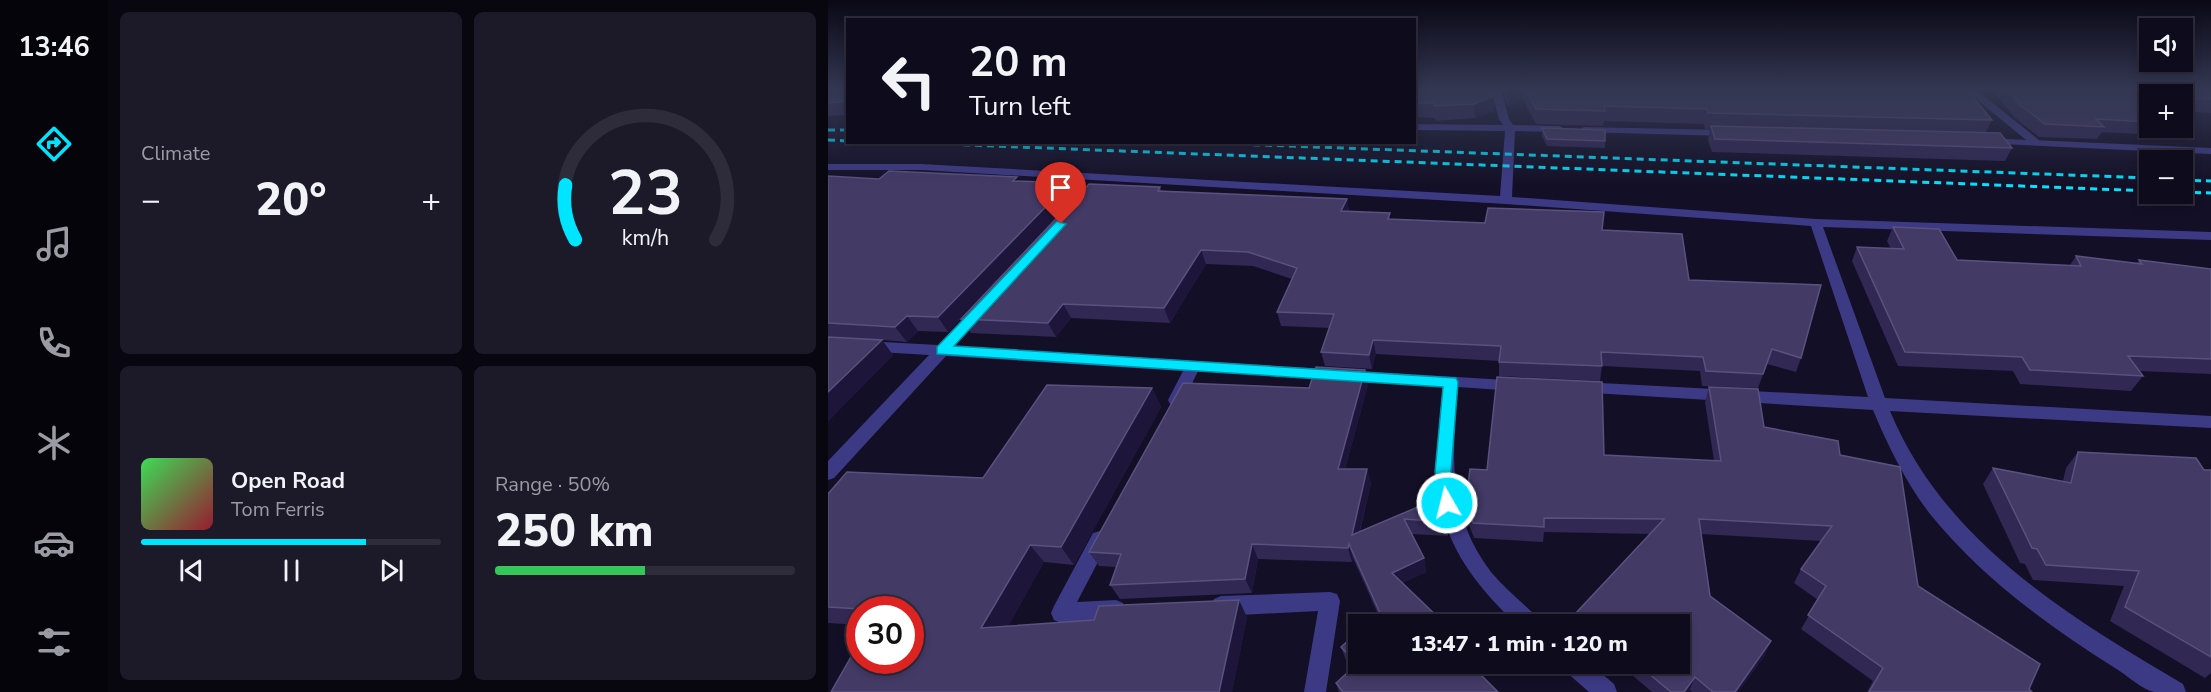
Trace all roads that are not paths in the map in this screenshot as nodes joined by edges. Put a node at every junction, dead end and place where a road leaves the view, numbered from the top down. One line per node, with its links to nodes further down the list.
1 (1506, 121): 4 (street)
2 (2009, 121): 7 (street)
3 (1416, 127): 4 (street)
4 (1510, 128): 5 (street); 12 (street)
5 (1737, 134)
6 (1976, 141): 7 (street)
7 (2035, 142): 8 (street)
8 (2211, 151)
9 (828, 167): 10 (street)
10 (1103, 179): 11 (street); 12 (street)
11 (1092, 190)
12 (1506, 200): 13 (street)
13 (1816, 224): 14 (street); 22 (street)
14 (2211, 236)
15 (994, 295): 17 (street)
16 (828, 344): 17 (street)
17 (942, 350): 18 (street); 25 (street)
18 (1194, 365): 19 (street); 23 (street)
19 (1451, 382): 20 (street); 29 (street)
20 (1533, 386)
21 (1568, 387): 22 (street)
22 (1878, 403): 24 (street); 33 (street)
23 (1165, 419)
24 (2211, 422)
25 (828, 473)
26 (1110, 521): 28 (street)
27 (1201, 607): 31 (street)
28 (1131, 610)
29 (1520, 614)
30 (1586, 674): 32 (street)
31 (1316, 692)
32 (1606, 692)
33 (2175, 692)

